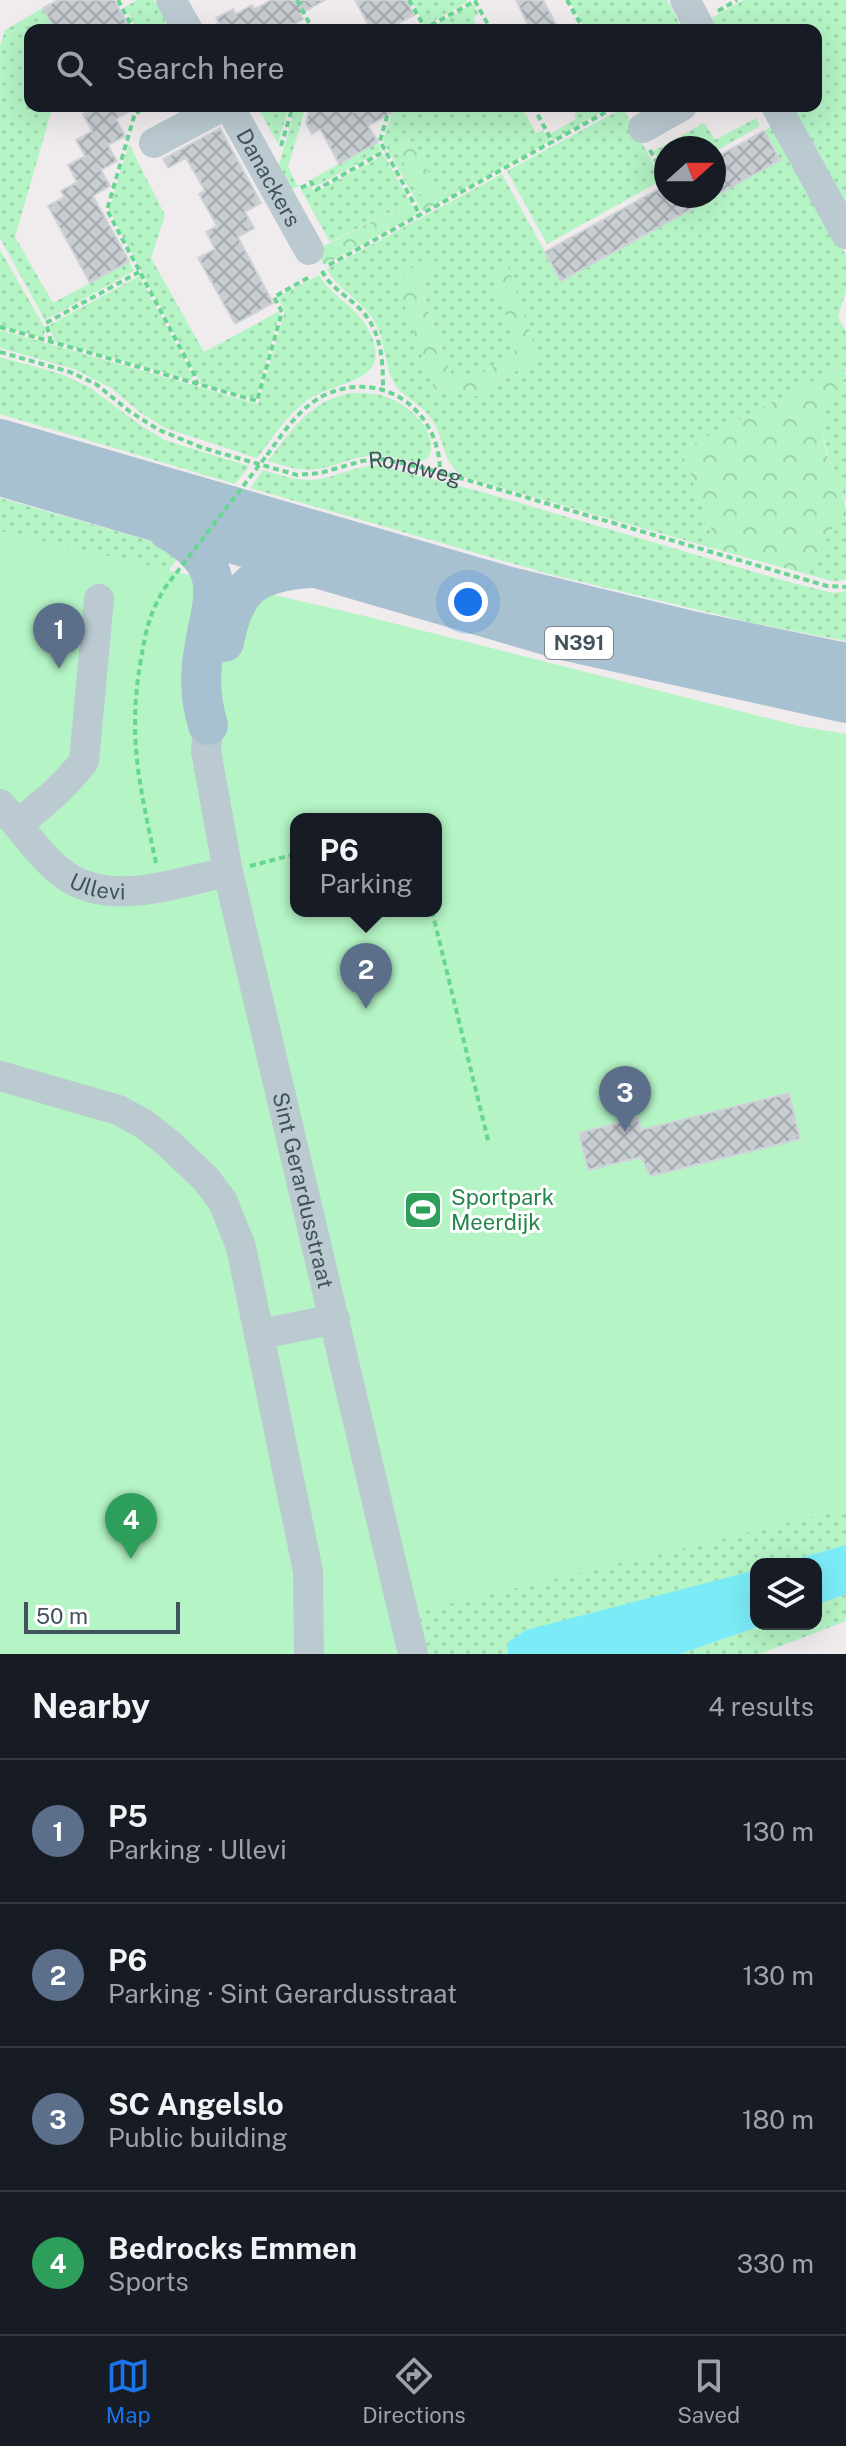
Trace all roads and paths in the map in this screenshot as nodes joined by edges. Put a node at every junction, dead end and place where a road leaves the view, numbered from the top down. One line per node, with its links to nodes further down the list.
1 (118, 0): 8 (path)
2 (171, 0): 9 (street)
3 (297, 0): 10 (path)
4 (409, 0): 11 (path)
5 (567, 0): 14 (path)
6 (685, 0): 15 (street)
7 (469, 2): 12 (path); 13 (path)
8 (131, 24)
9 (185, 24)
10 (310, 24)
11 (421, 24)
12 (432, 24)
13 (488, 24)
14 (581, 24)
15 (698, 24)
16 (137, 112): 25 (path)
17 (212, 112): 27 (street)
18 (232, 112): 30 (street, Danackers)
19 (292, 112): 30 (path)
20 (388, 112): 29 (path)
21 (536, 112): 28 (path)
22 (607, 112): 28 (path)
23 (671, 112): 26 (street)
24 (779, 112): 32 (street)
25 (134, 114): 34 (path)
26 (643, 128)
27 (154, 143)
28 (553, 143): 31 (path)
29 (385, 151): 30 (path); 31 (path)
30 (276, 190): 33 (street, Danackers)
31 (420, 215): 33 (path)
32 (846, 234)
33 (315, 260): 38 (path); 39 (path)
34 (139, 272): 36 (path); 38 (path)
35 (0, 327): 36 (path)
36 (51, 342): 38 (path)
37 (0, 352): 41 (path, Rondweg)
38 (197, 384)
39 (383, 390): 41 (path); 53 (path, bridge)
40 (0, 439): 47 (main road, N391)
41 (440, 472): 45 (path, Rondweg)
42 (0, 476): 43 (main road, N391)
43 (152, 521): 44 (main road, N391); 49 (main road)
44 (316, 568): 48 (main road, N391); 49 (main road)
45 (846, 587)
46 (99, 599): 50 (street)
47 (846, 663)
48 (846, 703)
49 (208, 725): 52 (street, Sint Gerardusstraat)
50 (9, 814): 53 (street, Ullevi)
51 (290, 856): 52 (path)
52 (228, 872): 53 (street, Ullevi); 57 (street, Sint Gerardusstraat)
53 (161, 885)
54 (433, 917): 56 (path)
55 (0, 1076): 58 (street)
56 (489, 1144)
57 (335, 1319): 58 (street); 60 (street, Sint Gerardusstraat)
58 (261, 1334): 59 (street)
59 (309, 1654)
60 (413, 1654)

